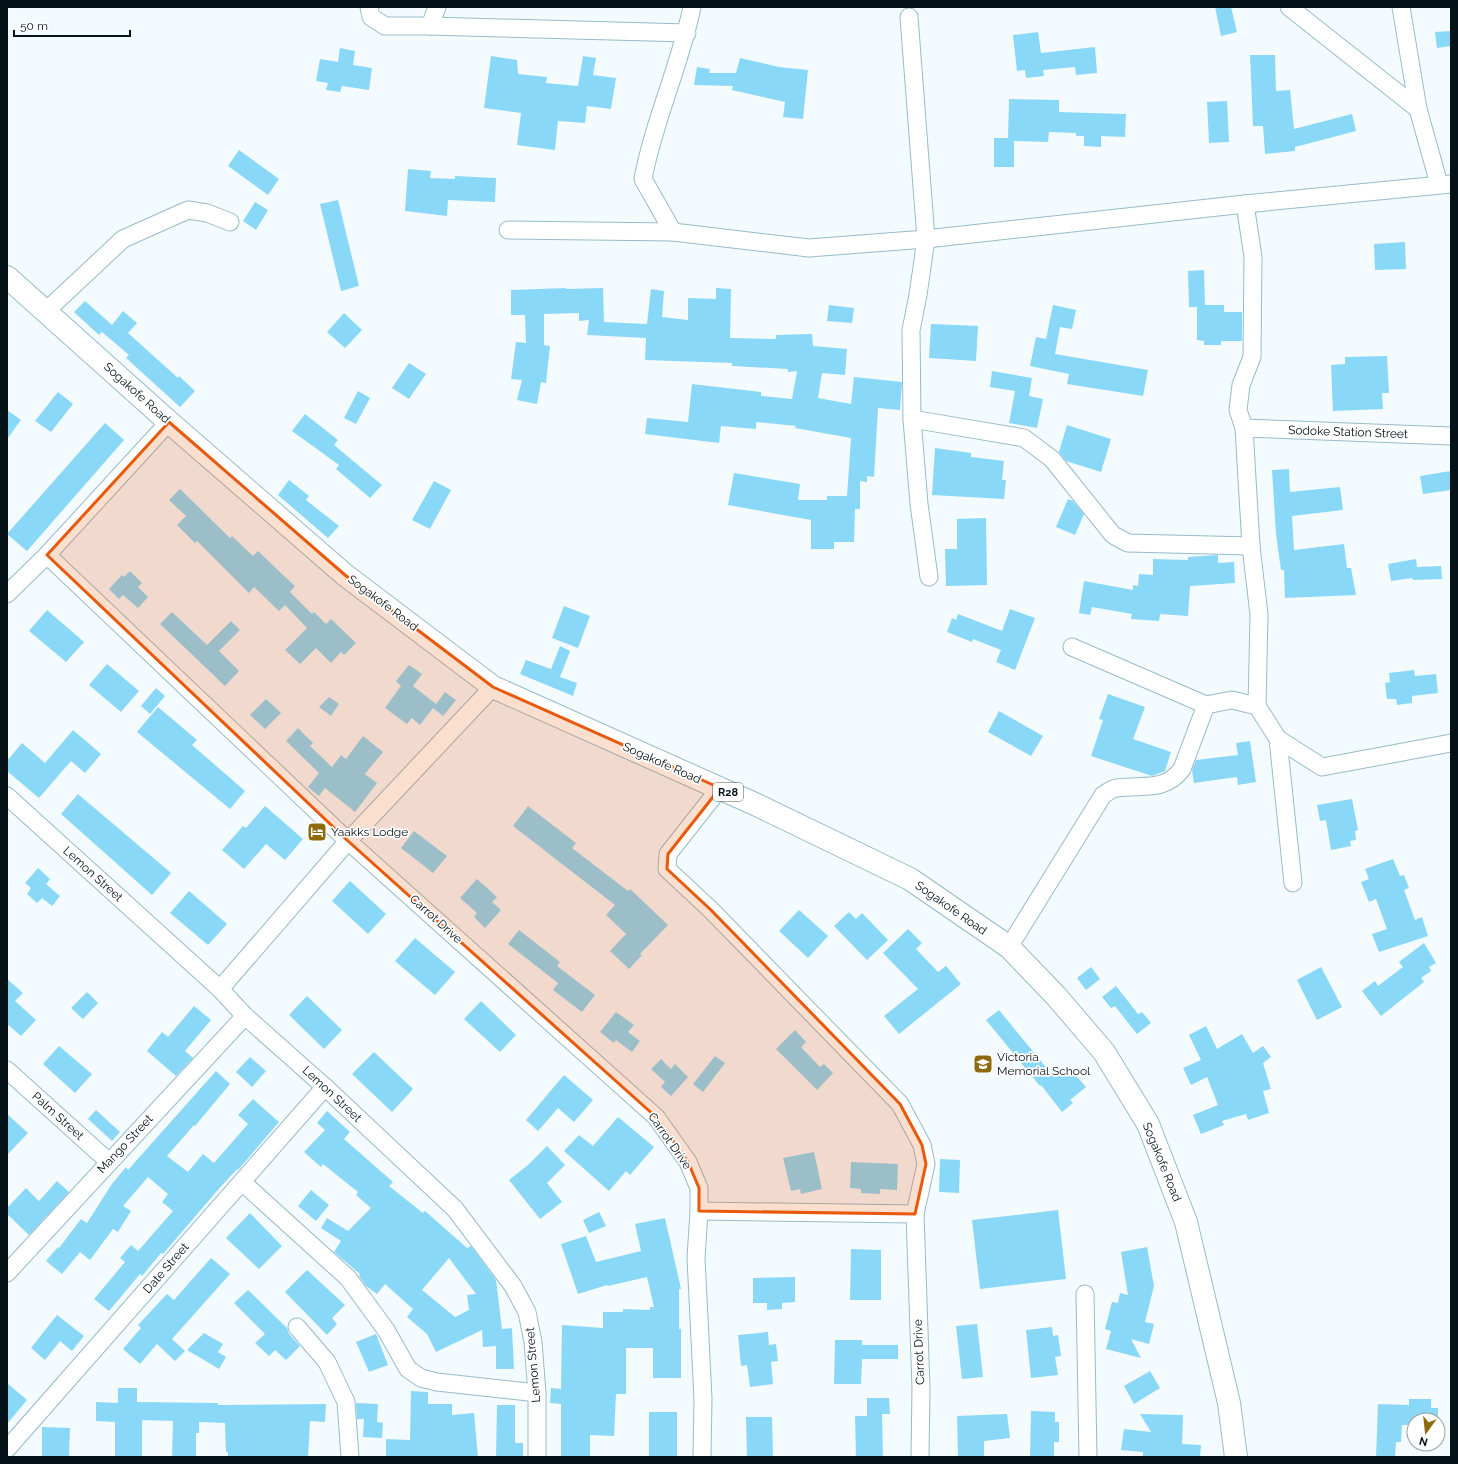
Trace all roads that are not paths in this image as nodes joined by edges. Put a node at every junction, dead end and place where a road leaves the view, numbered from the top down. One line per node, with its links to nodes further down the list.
1 (369, 7): 7 (street)
2 (437, 7): 7 (street)
3 (692, 7): 8 (street)
4 (1289, 7): 9 (street)
5 (1401, 7): 9 (street)
6 (909, 16): 15 (street)
7 (430, 26): 8 (street)
8 (687, 33): 14 (street)
9 (1418, 109): 10 (street)
10 (1445, 184): 11 (street)
11 (1245, 204): 15 (street); 20 (street)
12 (230, 222): 17 (street)
13 (508, 230): 14 (street)
14 (673, 232): 15 (street)
15 (926, 239): 18 (street)
16 (7, 277): 17 (main road, Sogakofe Road / R28)
17 (46, 311): 19 (main road, Sogakofe Road / R28)
18 (912, 419): 22 (street); 24 (street)
19 (169, 422): 23 (street); 27 (main road, Sogakofe Road / R28)
20 (1244, 428): 21 (street, Sodoke Station Street); 22 (street)
21 (1451, 436)
22 (1251, 546): 29 (street)
23 (47, 555): 25 (street); 34 (street, Carrot Drive)
24 (929, 577)
25 (7, 594)
26 (1072, 647): 28 (street)
27 (493, 687): 32 (main road, Sogakofe Road / R28); 34 (street)
28 (1206, 705): 29 (street); 36 (street)
29 (1257, 706): 30 (street)
30 (1278, 739): 31 (street); 35 (street)
31 (1451, 742)
32 (720, 788): 36 (main road, Sogakofe Road / R28); 44 (street, Carrot Drive)
33 (7, 796): 37 (street, Lemon Street)
34 (348, 841): 37 (street); 43 (street, Carrot Drive)
35 (1293, 883)
36 (1009, 947): 55 (main road, Sogakofe Road / R28)
37 (220, 989): 38 (street, Lemon Street)
38 (245, 1016): 40 (street, Lemon Street); 41 (street, Mango Street)
39 (7, 1070): 41 (street, Palm Street)
40 (325, 1087): 42 (street, Date Street); 48 (street, Lemon Street)
41 (109, 1162): 45 (street, Mango Street)
42 (242, 1182): 48 (street); 49 (street, Date Street)
43 (699, 1211): 44 (street); 52 (street, Carrot Drive)
44 (915, 1214): 53 (street, Carrot Drive)
45 (7, 1273)
46 (1085, 1294): 54 (street)
47 (297, 1327): 50 (street)
48 (537, 1393): 51 (street, Lemon Street)
49 (7, 1449)
50 (350, 1457)
51 (537, 1457)
52 (702, 1457)
53 (920, 1457)
54 (1088, 1457)
55 (1236, 1457)

